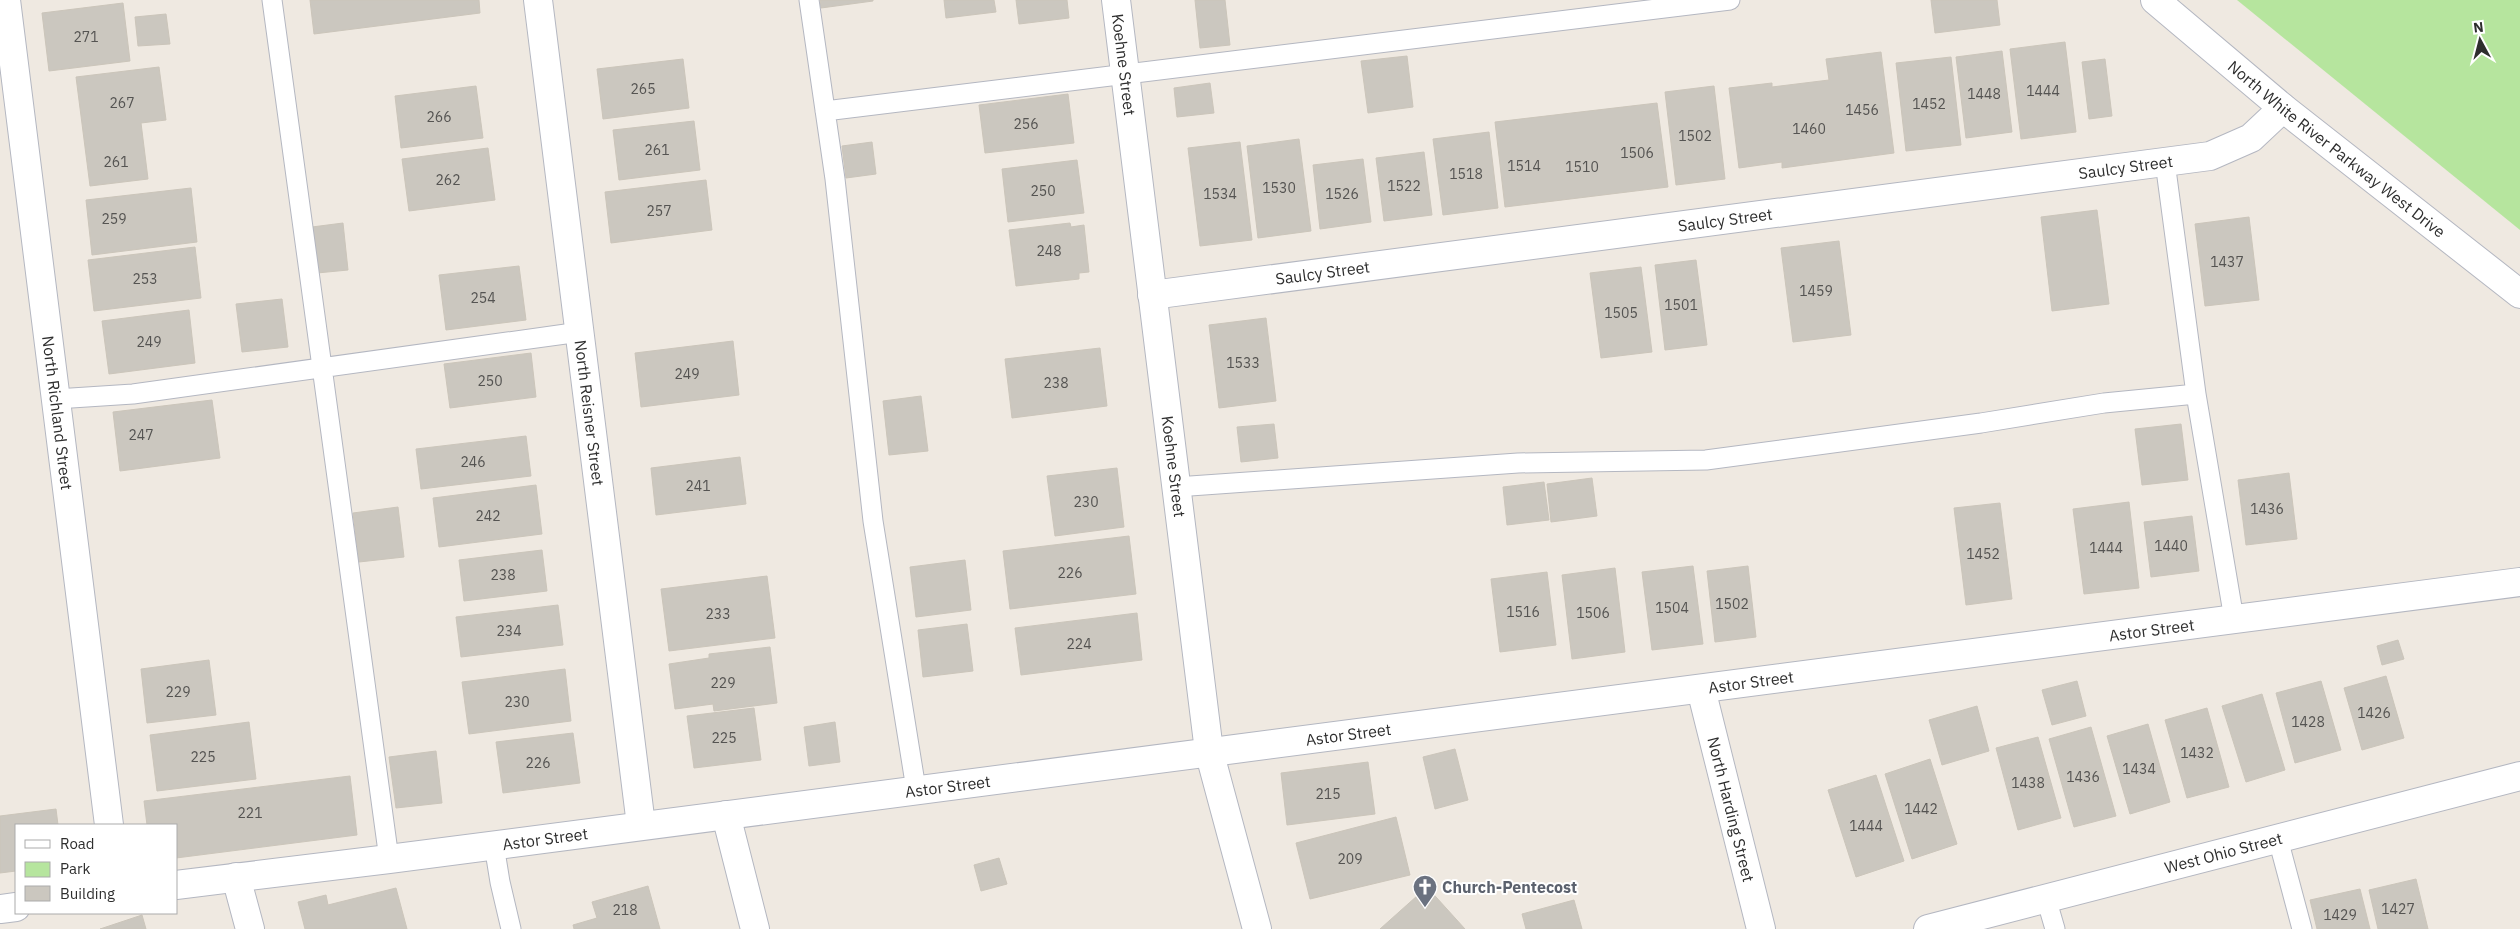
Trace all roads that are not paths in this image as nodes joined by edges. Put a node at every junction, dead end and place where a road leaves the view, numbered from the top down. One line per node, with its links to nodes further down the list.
1 (6, 0): 17 (street, North Richland Street)
2 (272, 0): 15 (lane)
3 (538, 0): 14 (street, North Reisner Street)
4 (809, 0): 10 (lane)
5 (1116, 0): 8 (street, Koehne Street)
6 (1730, 0): 8 (lane)
7 (2155, 0): 9 (street, North White River Parkway West Drive)
8 (1125, 74): 10 (lane); 13 (street, Koehne Street)
9 (2283, 108): 11 (street, Saulcy Street); 12 (street, North White River Parkway West Drive)
10 (825, 111): 24 (lane)
11 (2165, 162): 13 (street, Saulcy Street); 16 (lane)
12 (2520, 294)
13 (1152, 295): 18 (street, Koehne Street)
14 (580, 332): 15 (lane); 27 (street, North Reisner Street)
15 (322, 367): 17 (lane); 30 (lane)
16 (2196, 394): 18 (lane); 20 (lane)
17 (56, 400): 26 (street, North Richland Street)
18 (1176, 487): 22 (street, Koehne Street)
19 (2520, 582): 20 (street, Astor Street)
20 (2234, 619): 21 (street, Astor Street)
21 (1701, 689): 22 (street, Astor Street); 40 (street, North Harding Street)
22 (1209, 751): 24 (street, Astor Street); 39 (street, Koehne Street)
23 (2520, 776): 28 (street, West Ohio Street)
24 (916, 789): 25 (street, Astor Street)
25 (726, 815): 27 (street, Astor Street); 38 (street)
26 (109, 824)
27 (641, 825): 29 (street, Astor Street)
28 (2278, 839): 33 (street, West Ohio Street); 43 (lane)
29 (494, 845): 30 (street, Astor Street); 37 (lane)
30 (389, 859): 31 (street, Astor Street)
31 (236, 877): 32 (street, Astor Street); 36 (street)
32 (178, 885)
33 (2046, 898): 41 (street, West Ohio Street); 42 (lane)
34 (15, 907): 35 (street)
35 (0, 909)
36 (250, 929)
37 (511, 929)
38 (755, 929)
39 (1257, 929)
40 (1761, 929)
41 (1928, 929)
42 (2056, 929)
43 (2302, 929)

